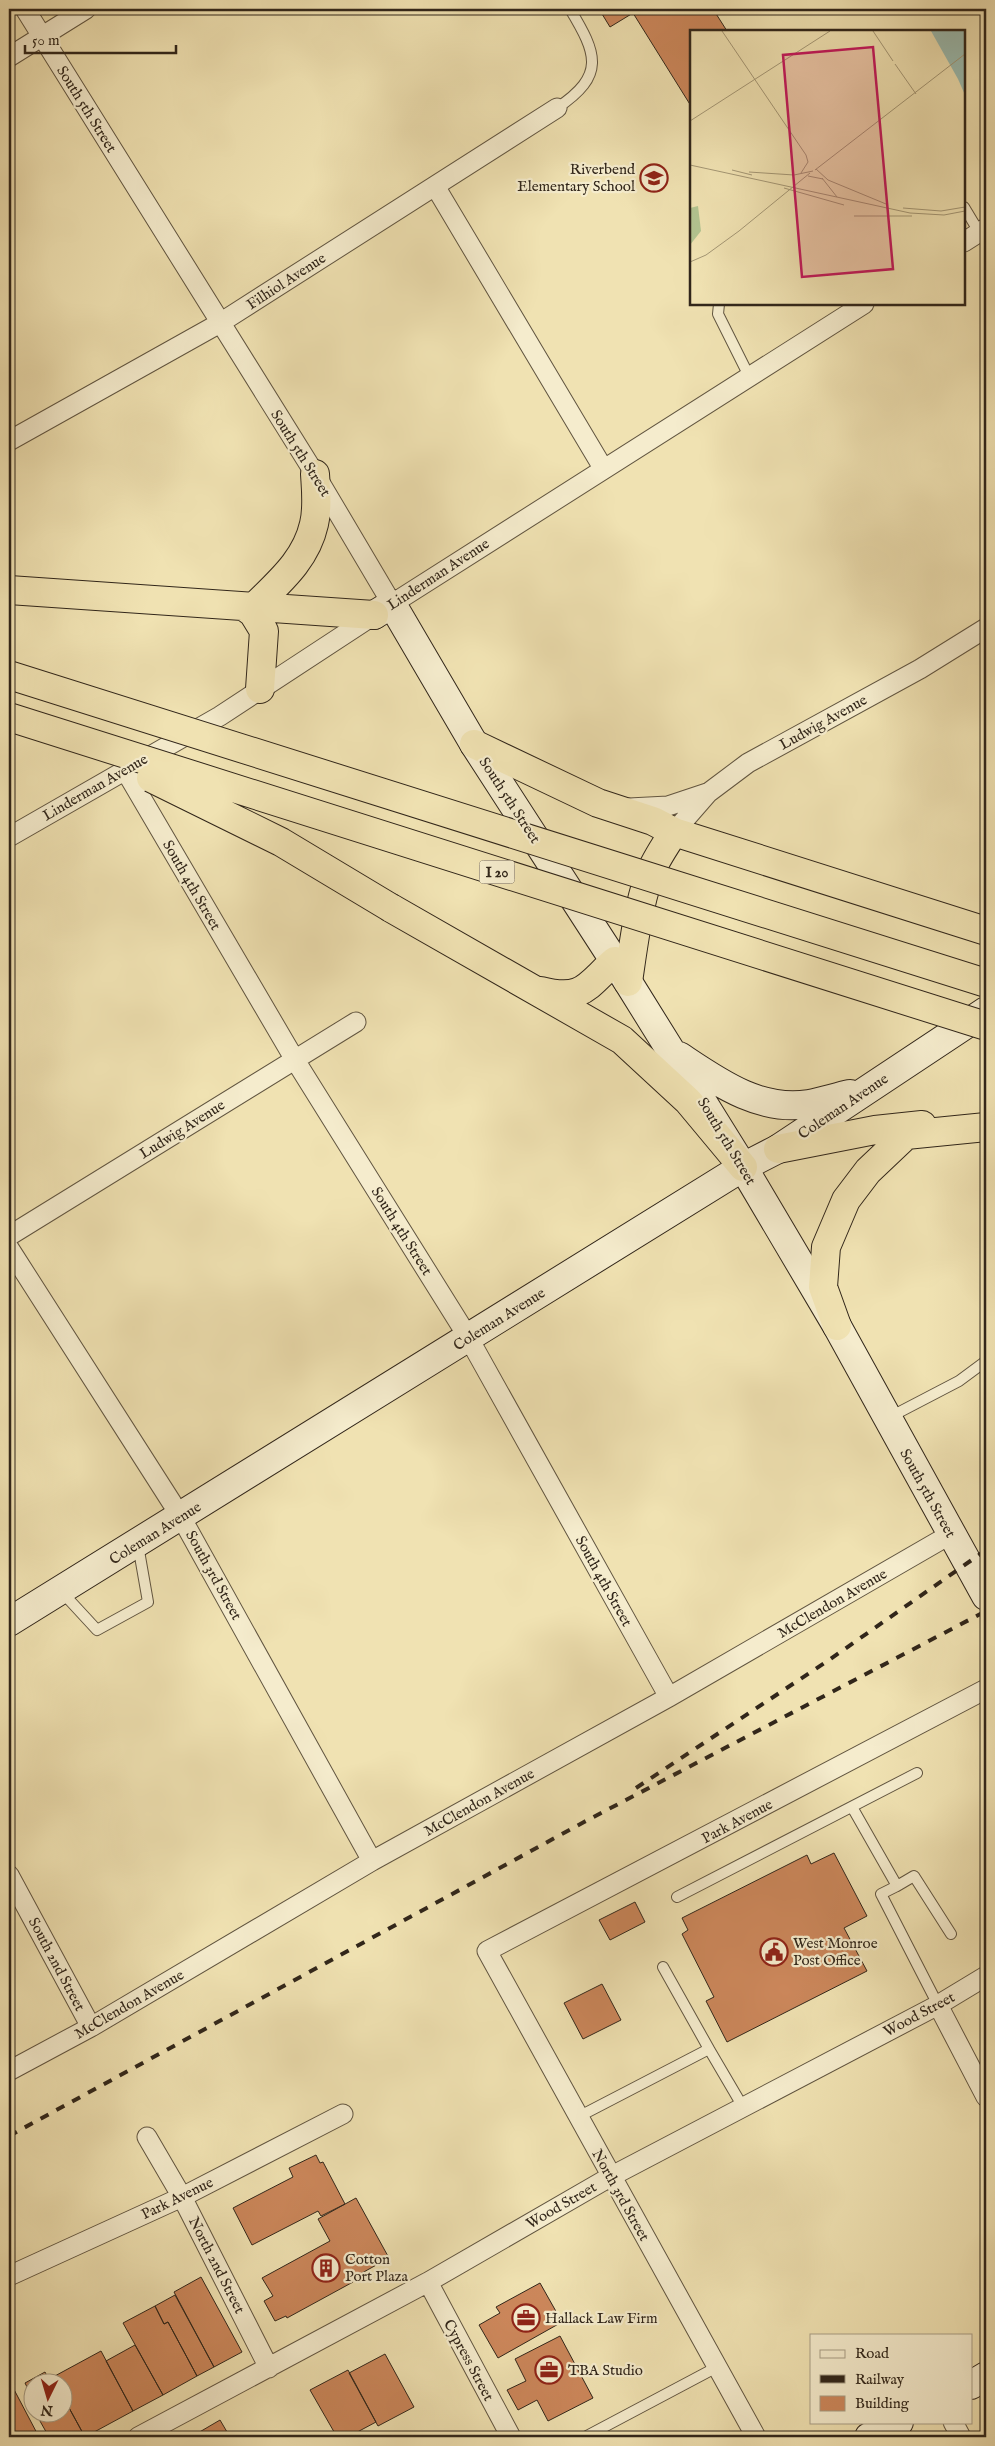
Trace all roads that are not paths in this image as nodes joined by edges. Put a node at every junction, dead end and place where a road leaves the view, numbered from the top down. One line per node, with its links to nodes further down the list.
1 (25, 9): 4 (street, South 5th Street)
2 (86, 9): 4 (street)
3 (570, 9): 6 (lane)
4 (42, 36): 5 (street); 12 (street, South 5th Street)
5 (9, 57)
6 (557, 108): 7 (street, Filhiol Avenue)
7 (435, 186): 12 (street, Filhiol Avenue); 15 (street)
8 (965, 208): 9 (lane)
9 (976, 234)
10 (719, 305): 13 (lane)
11 (862, 305): 13 (street, Linderman Avenue)
12 (220, 323): 14 (street, Filhiol Avenue); 16 (street, South 5th Street)
13 (748, 376): 15 (street, Linderman Avenue)
14 (9, 441)
15 (603, 468): 19 (street, Linderman Avenue)
16 (315, 474): 18 (highway); 19 (street, South 5th Street)
17 (9, 590): 18 (highway)
18 (250, 607): 19 (highway); 22 (highway)
19 (383, 609): 22 (street, Linderman Avenue); 24 (street, South 5th Street)
20 (986, 628): 26 (street, Ludwig Avenue)
21 (9, 675): 32 (highway, bridge)
22 (260, 689): 25 (street, Linderman Avenue)
23 (11, 718): 33 (highway, bridge); 36 (highway, I 20, bridge)
24 (474, 744): 27 (highway); 31 (street, South 5th Street)
25 (124, 770): 29 (street, Linderman Avenue); 38 (street, South 4th Street)
26 (708, 793): 27 (street); 28 (street, Ludwig Avenue)
27 (616, 809): 28 (highway)
28 (674, 832): 30 (highway); 31 (highway)
29 (9, 837)
30 (982, 929)
31 (622, 971): 33 (highway); 37 (street, South 5th Street)
32 (986, 982)
33 (538, 990): 42 (highway)
34 (986, 1011): 39 (street, Coleman Avenue)
35 (356, 1022): 38 (street, Ludwig Avenue)
36 (986, 1026)
37 (671, 1050): 39 (street); 42 (street, South 5th Street)
38 (294, 1060): 43 (street, Ludwig Avenue); 46 (street, South 4th Street)
39 (870, 1088): 41 (street, Coleman Avenue)
40 (986, 1127): 41 (highway); 45 (highway)
41 (778, 1149): 42 (street, Coleman Avenue)
42 (743, 1167): 45 (street, South 5th Street); 46 (street, Coleman Avenue)
43 (9, 1236)
44 (9, 1248): 49 (street, South 3rd Street)
45 (837, 1326): 48 (street, South 5th Street)
46 (468, 1337): 49 (street, Coleman Avenue); 56 (street, South 4th Street)
47 (986, 1361): 48 (lane)
48 (887, 1419): 50 (street, South 5th Street)
49 (181, 1517): 51 (street, Coleman Avenue); 59 (street, South 3rd Street)
50 (951, 1534): 53 (street, South 5th Street); 56 (street, McClendon Avenue)
51 (137, 1543): 52 (street, Coleman Avenue); 52 (lane)
52 (61, 1591): 54 (street, Coleman Avenue)
53 (986, 1596)
54 (9, 1622)
55 (986, 1689): 64 (street, Park Avenue)
56 (669, 1697): 59 (street, McClendon Avenue)
57 (917, 1773): 58 (lane)
58 (852, 1806): 60 (lane); 62 (lane)
59 (372, 1861): 68 (street, McClendon Avenue)
60 (896, 1886): 63 (lane); 67 (lane)
61 (12, 1887): 68 (street, South 2nd Street)
62 (677, 1897)
63 (952, 1934)
64 (487, 1951): 74 (street, North 3rd Street)
65 (663, 1967): 69 (lane)
66 (986, 1976): 67 (street, Wood Street)
67 (938, 2005): 71 (street); 72 (street, Wood Street)
68 (91, 2027): 70 (street, McClendon Avenue)
69 (709, 2049): 72 (lane); 74 (lane)
70 (9, 2071)
71 (986, 2097)
72 (743, 2107): 76 (street, Wood Street)
73 (342, 2114): 77 (street, Park Avenue)
74 (578, 2117): 76 (street, North 3rd Street)
75 (147, 2138): 77 (street, North 2nd Street)
76 (610, 2177): 79 (street, Wood Street); 80 (street, North 3rd Street)
77 (182, 2196): 78 (street, Park Avenue); 81 (street, North 2nd Street)
78 (9, 2276)
79 (428, 2282): 81 (street, Wood Street); 87 (street, Cypress Street)
80 (716, 2367): 88 (lane); 89 (street, North 3rd Street)
81 (268, 2368): 86 (street, Wood Street)
82 (986, 2376): 83 (street)
83 (972, 2383)
84 (895, 2424): 90 (street)
85 (954, 2424): 91 (street)
86 (138, 2437)
87 (511, 2437)
88 (585, 2437)
89 (756, 2437)
90 (869, 2437)
91 (961, 2437)

